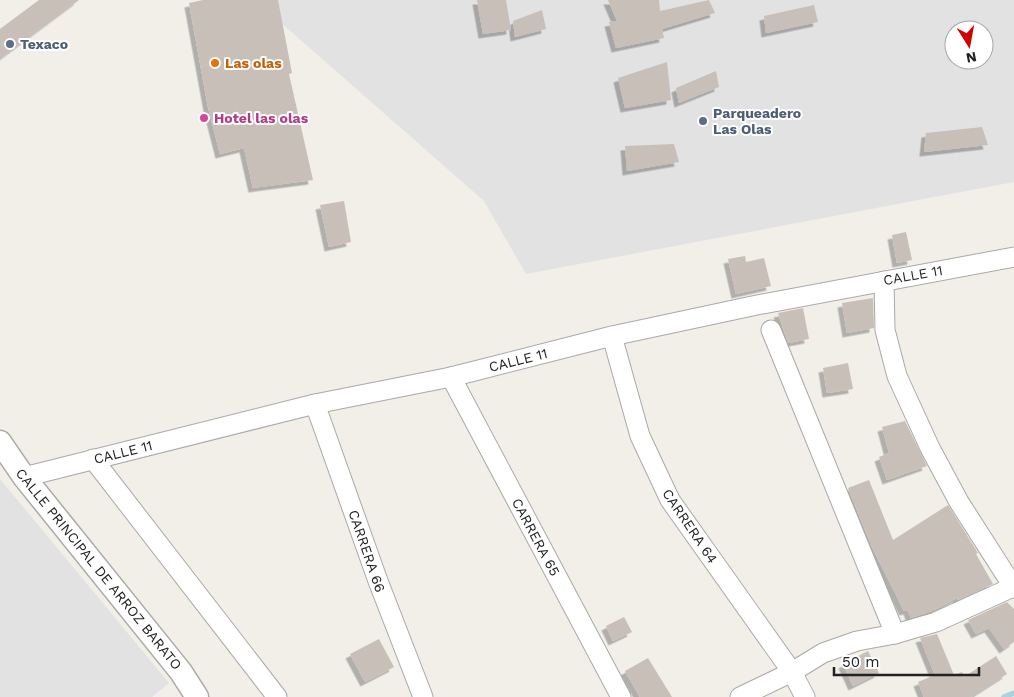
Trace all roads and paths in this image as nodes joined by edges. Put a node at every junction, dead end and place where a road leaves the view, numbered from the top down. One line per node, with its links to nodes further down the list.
1 (1014, 258): 2 (street, CALLE 11)
2 (884, 281): 4 (street, CALLE 11); 10 (street)
3 (771, 330): 11 (street)
4 (612, 336): 5 (street, CALLE 11); 12 (street, CARRERA 64)
5 (451, 377): 6 (street, CALLE 11); 16 (street, CARRERA 65)
6 (315, 404): 8 (street, CALLE 11); 15 (street, CARRERA 66)
7 (0, 442): 9 (street, CALLE PRINCIPAL DE ARROZ BARATO)
8 (93, 459): 9 (street, CALLE 11); 14 (street)
9 (24, 477): 13 (street, CALLE PRINCIPAL DE ARROZ BARATO)
10 (1014, 588): 11 (street)
11 (894, 634): 12 (street)
12 (792, 672): 17 (street); 18 (street, CARRERA 64)
13 (197, 697)
14 (277, 697)
15 (423, 697)
16 (621, 697)
17 (740, 697)
18 (805, 697)

